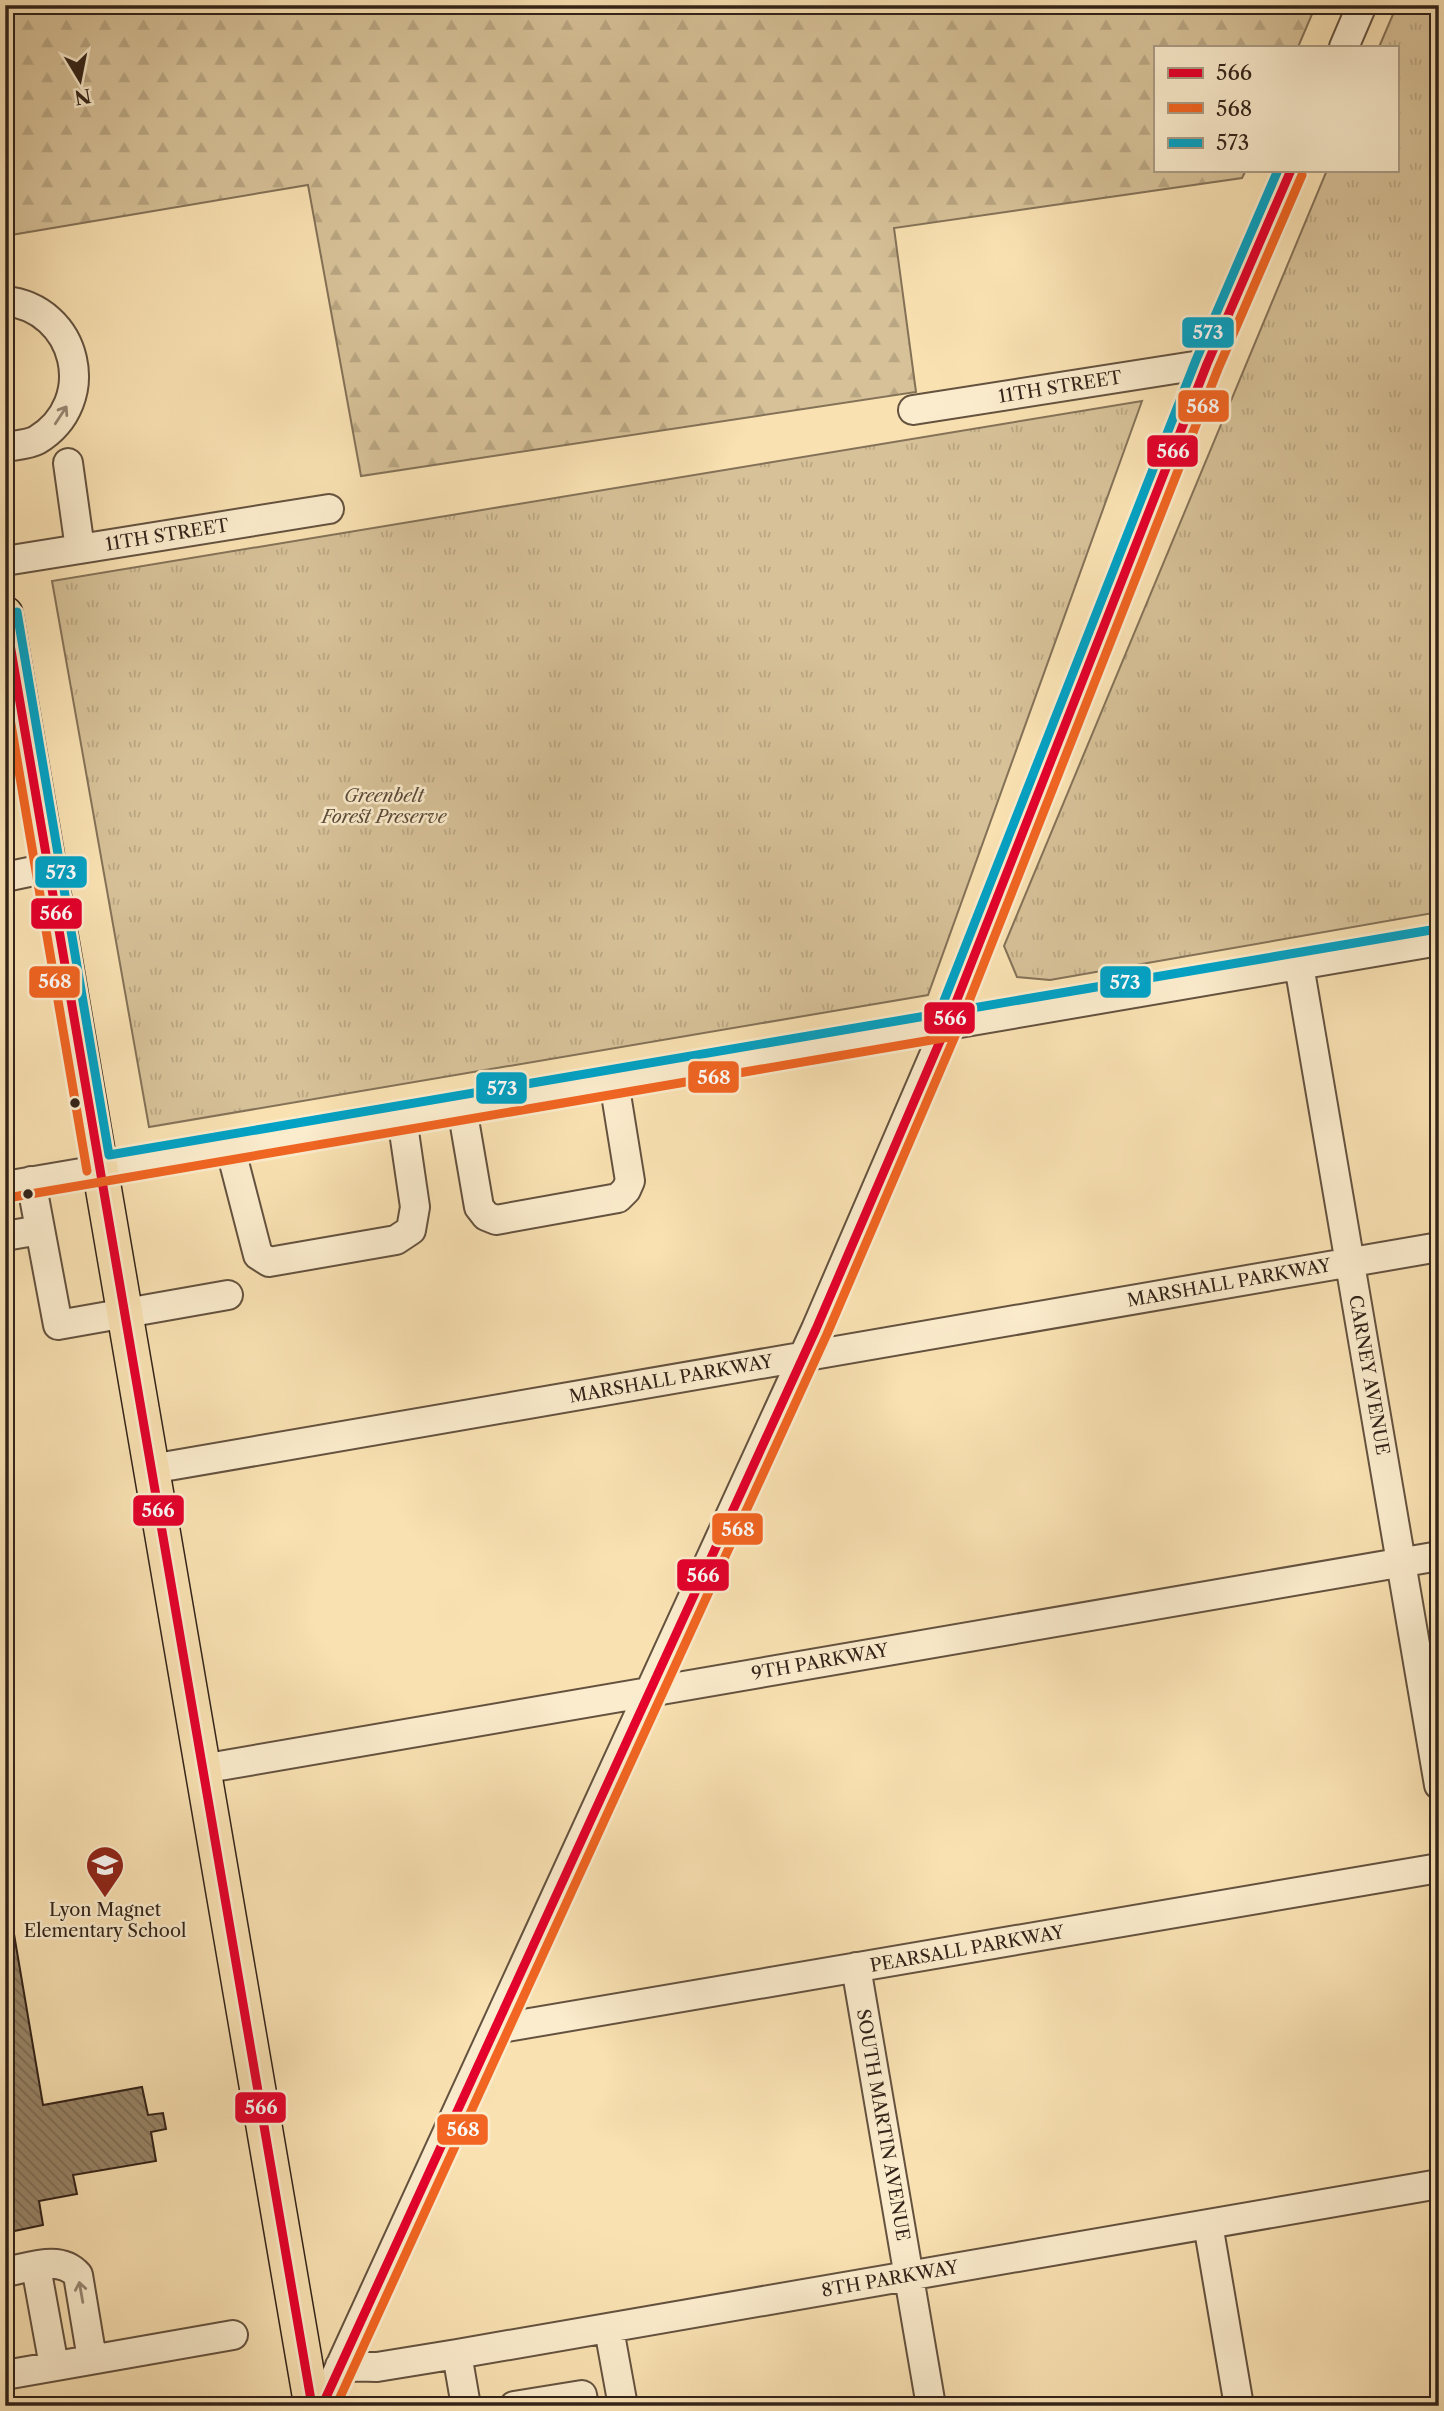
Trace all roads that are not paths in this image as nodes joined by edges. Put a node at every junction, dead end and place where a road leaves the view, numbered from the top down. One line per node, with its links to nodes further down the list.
1 (1362, 5): 2 (street)
2 (1344, 46)
3 (1290, 172): 5 (street)
4 (5, 301): 7 (street, one-way to 4)
5 (1207, 364): 6 (street, 11TH STREET); 17 (street)
6 (913, 410)
7 (5, 447)
8 (68, 463): 10 (street)
9 (329, 509): 10 (street, 11TH STREET)
10 (80, 549): 11 (street, 11TH STREET)
11 (5, 561)
12 (5, 614): 13 (main road)
13 (48, 868): 14 (street); 22 (main road)
14 (5, 877)
15 (1439, 942): 16 (street)
16 (1299, 965): 17 (street); 27 (street, CARNEY AVENUE)
17 (947, 1025): 18 (street); 30 (street)
18 (614, 1082): 19 (street); 19 (street)
19 (462, 1108): 20 (street)
20 (402, 1118): 21 (street); 21 (street)
21 (230, 1147): 22 (street)
22 (99, 1170): 23 (street); 29 (main road)
23 (18, 1183): 24 (street)
24 (40, 1230): 25 (street); 29 (street)
25 (5, 1236)
26 (1439, 1247): 27 (street, MARSHALL PARKWAY)
27 (1350, 1263): 30 (street, MARSHALL PARKWAY); 33 (street, CARNEY AVENUE)
28 (229, 1295): 29 (street)
29 (124, 1314): 31 (main road)
30 (804, 1356): 31 (street, MARSHALL PARKWAY); 34 (street)
31 (151, 1469): 35 (main road)
32 (1439, 1556): 33 (street, 9TH PARKWAY)
33 (1401, 1563): 34 (street, 9TH PARKWAY); 36 (street, CARNEY AVENUE)
34 (651, 1691): 35 (street, 9TH PARKWAY); 39 (street)
35 (202, 1769): 52 (main road)
36 (1439, 1785)
37 (1439, 1868): 38 (street, PEARSALL PARKWAY)
38 (856, 1968): 39 (street, PEARSALL PARKWAY); 44 (street, SOUTH MARTIN AVENUE)
39 (495, 2029): 50 (street)
40 (1439, 2184): 41 (street, 8TH PARKWAY)
41 (1208, 2224): 44 (street, 8TH PARKWAY); 59 (street)
42 (36, 2267): 43 (street); 48 (street, one-way to 42); 49 (street)
43 (5, 2272)
44 (909, 2276): 45 (street, 8TH PARKWAY); 58 (street, SOUTH MARTIN AVENUE)
45 (609, 2329): 47 (street, 8TH PARKWAY); 57 (street)
46 (233, 2334): 48 (street)
47 (457, 2354): 50 (street, 8TH PARKWAY); 54 (street)
48 (92, 2359): 49 (street)
49 (54, 2366): 51 (street)
50 (340, 2366): 53 (street)
51 (5, 2375)
52 (312, 2406)
53 (322, 2406)
54 (466, 2406)
55 (514, 2406): 56 (street)
56 (584, 2406)
57 (623, 2406)
58 (931, 2406)
59 (1239, 2406)

